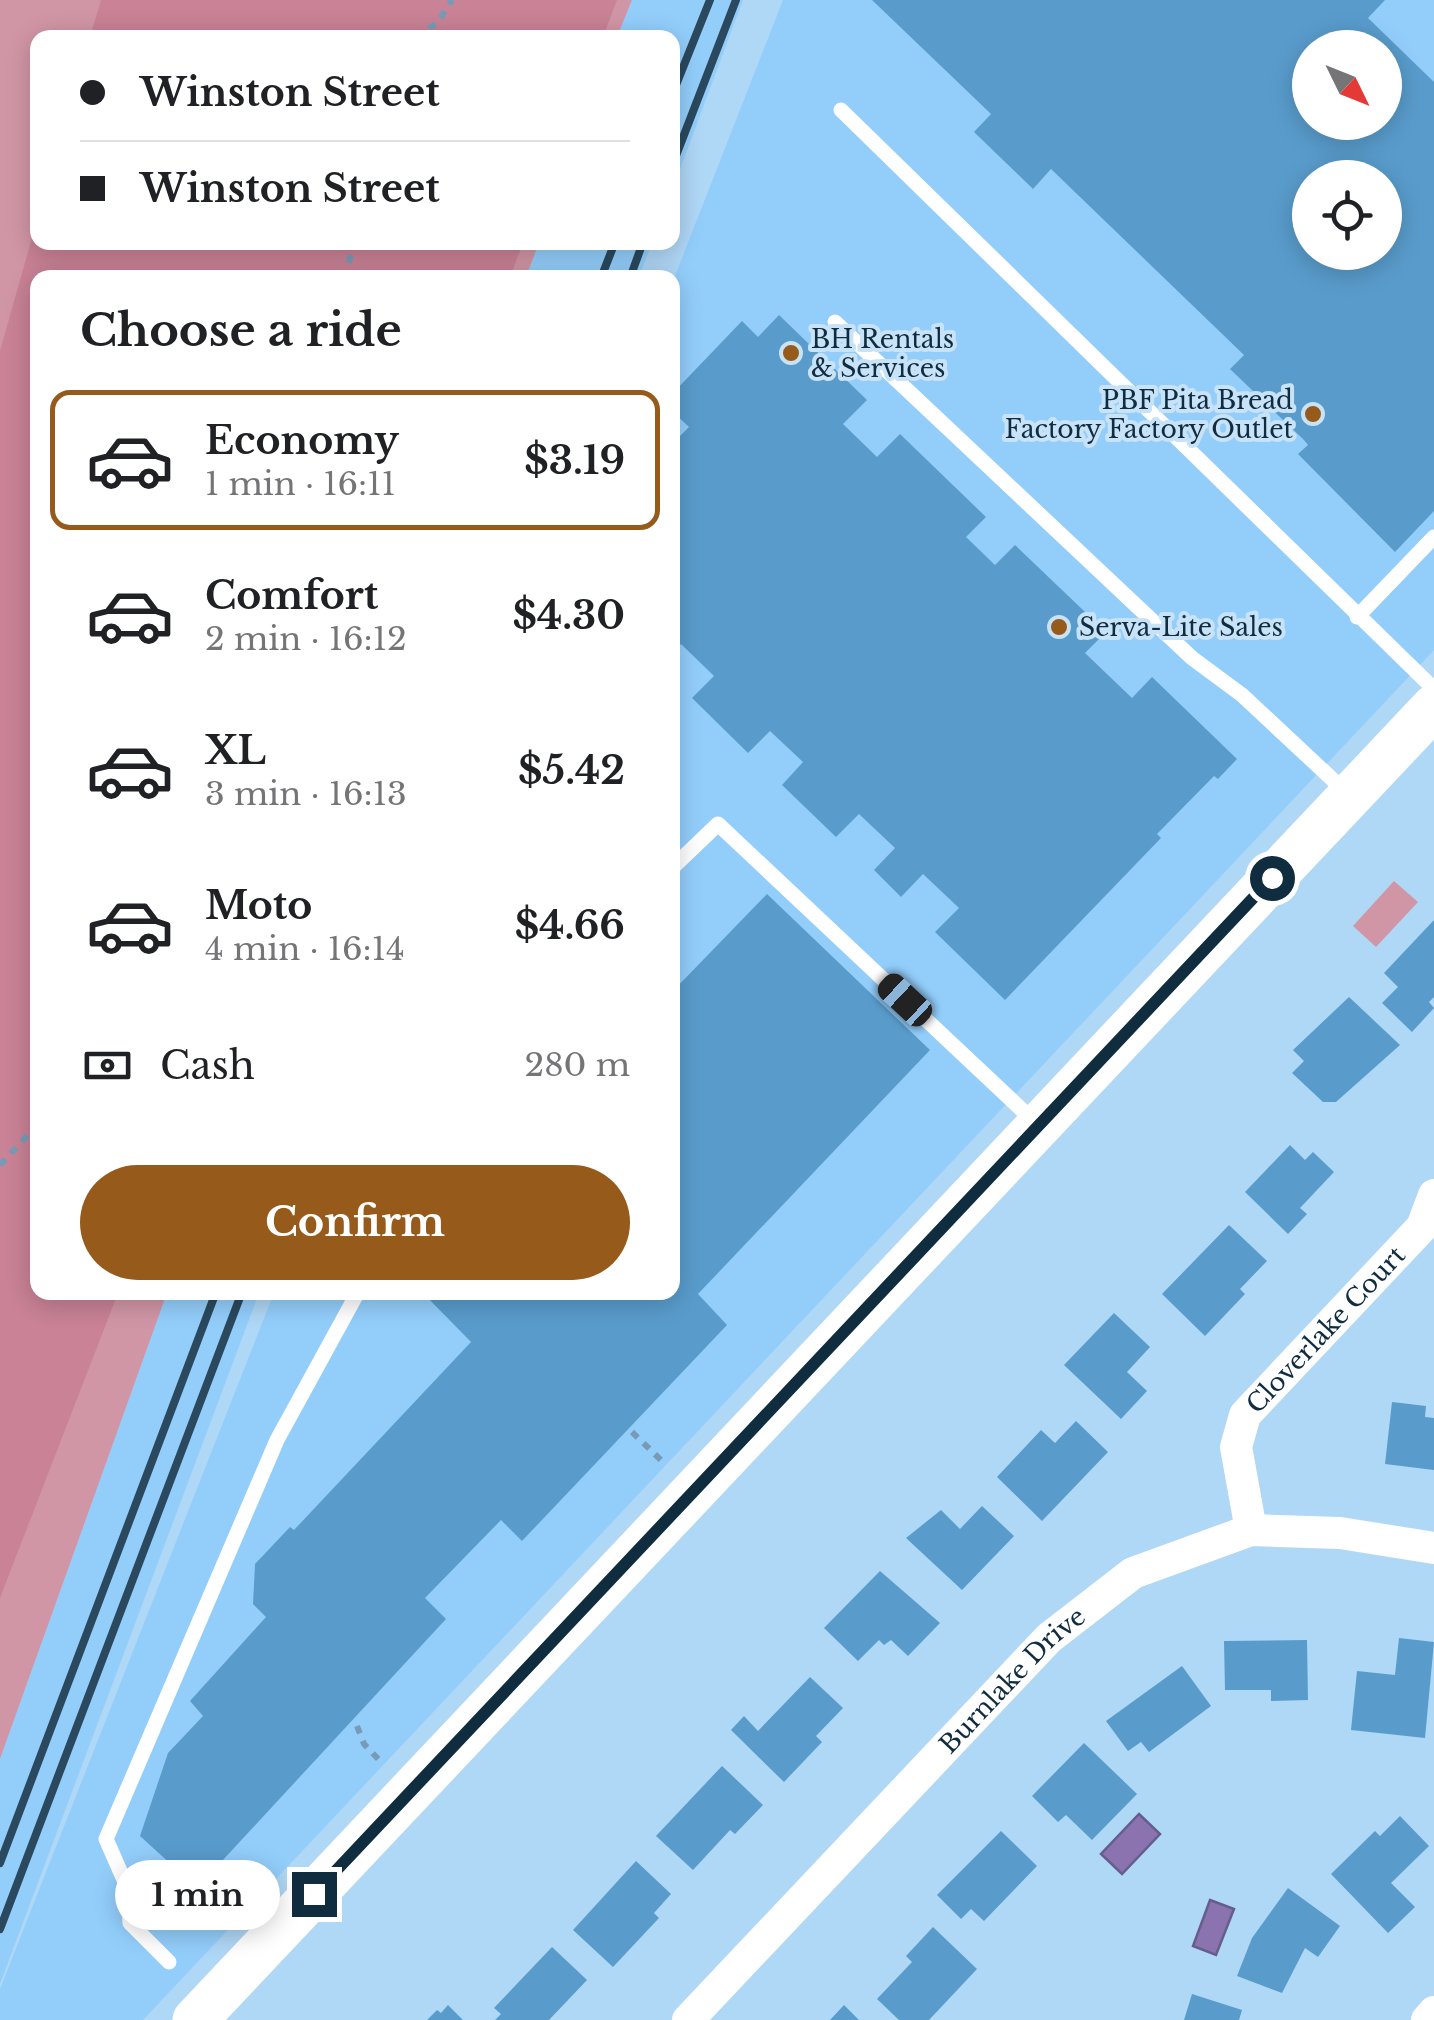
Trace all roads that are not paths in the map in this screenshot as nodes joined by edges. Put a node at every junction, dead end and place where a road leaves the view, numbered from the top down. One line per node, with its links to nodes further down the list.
1 (841, 110): 4 (lane)
2 (835, 322): 7 (lane)
3 (1434, 537): 4 (lane)
4 (1357, 617): 5 (lane)
5 (1434, 689)
6 (1434, 706): 7 (street)
7 (1350, 796): 9 (street)
8 (680, 860): 9 (lane)
9 (1039, 1126): 16 (street)
10 (1434, 1195): 12 (street, Cloverlake Court)
11 (354, 1300): 14 (lane)
12 (1251, 1530): 13 (street, Burnlake Drive); 17 (street, Burnlake Drive)
13 (1434, 1548)
14 (169, 1962)
15 (1434, 2012): 18 (street)
16 (195, 2020)
17 (688, 2020)
18 (1427, 2020)

